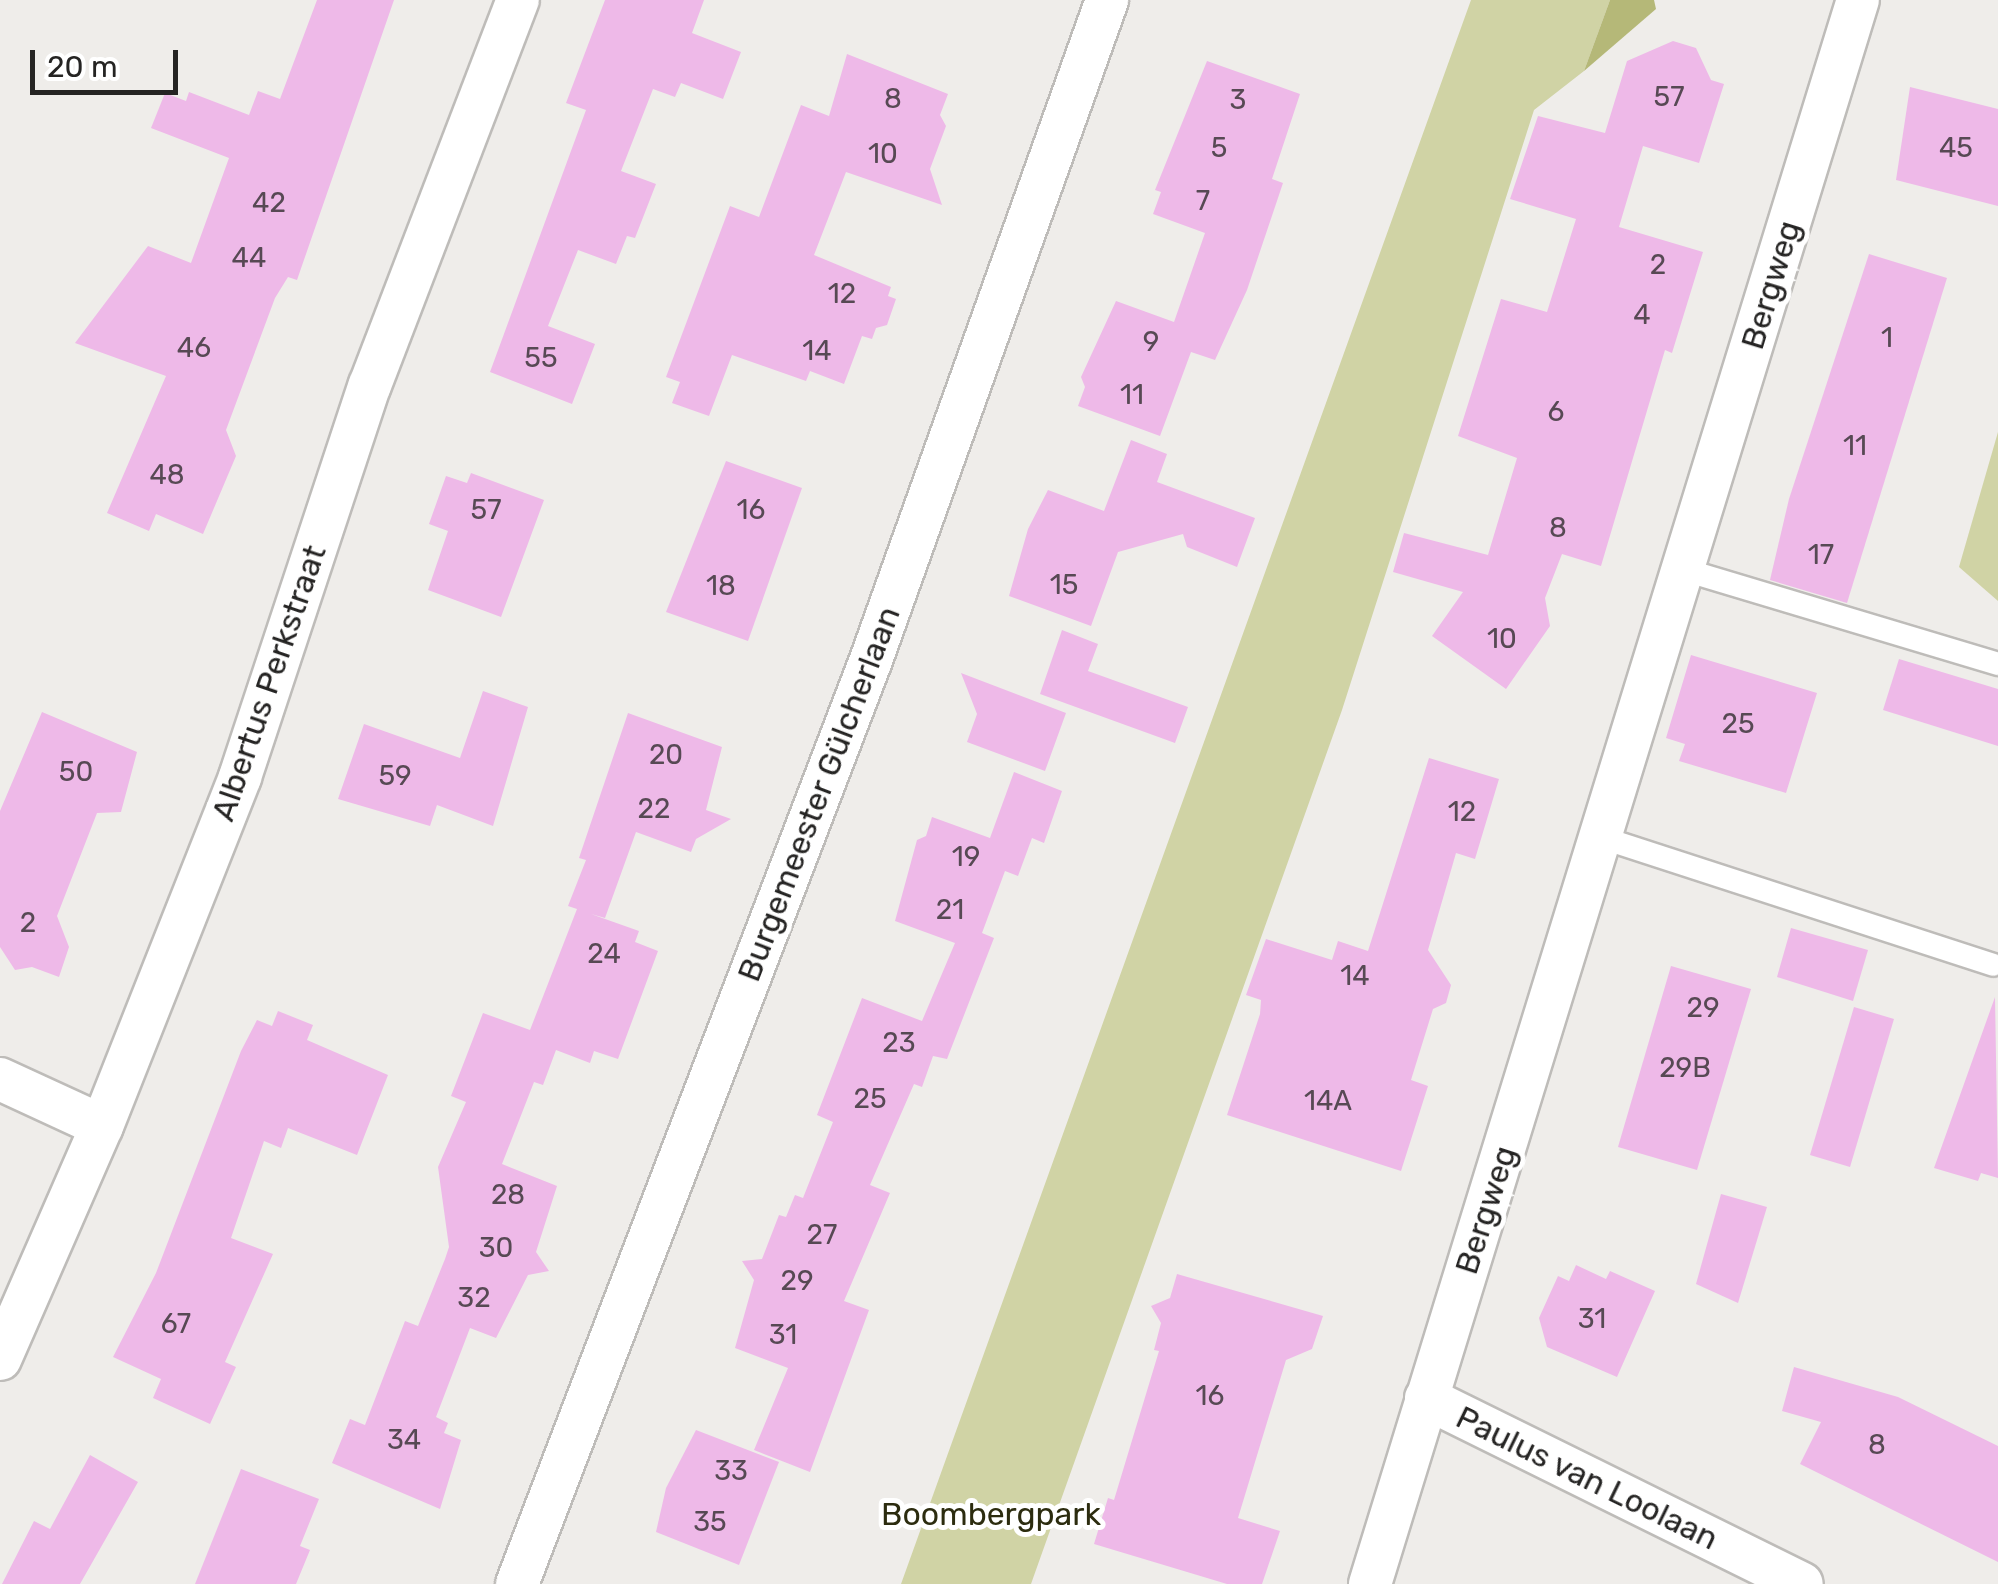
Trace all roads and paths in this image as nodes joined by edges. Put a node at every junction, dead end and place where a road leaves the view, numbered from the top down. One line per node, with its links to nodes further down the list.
1 (518, 0): 9 (street, Albertus Perkstraat)
2 (1107, 0): 12 (street, Burgemeester Gülcherlaan)
3 (1858, 0): 4 (street, Bergweg)
4 (1685, 570): 5 (lane); 6 (street, Bergweg)
5 (1998, 664)
6 (1604, 838): 7 (lane); 11 (street, Bergweg)
7 (1993, 965)
8 (0, 1079): 9 (street)
9 (102, 1126): 10 (street, Albertus Perkstraat)
10 (0, 1359)
11 (1426, 1398): 13 (street, Bergweg); 14 (street, Paulus van Loolaan)
12 (517, 1584)
13 (1370, 1584)
14 (1802, 1584)

